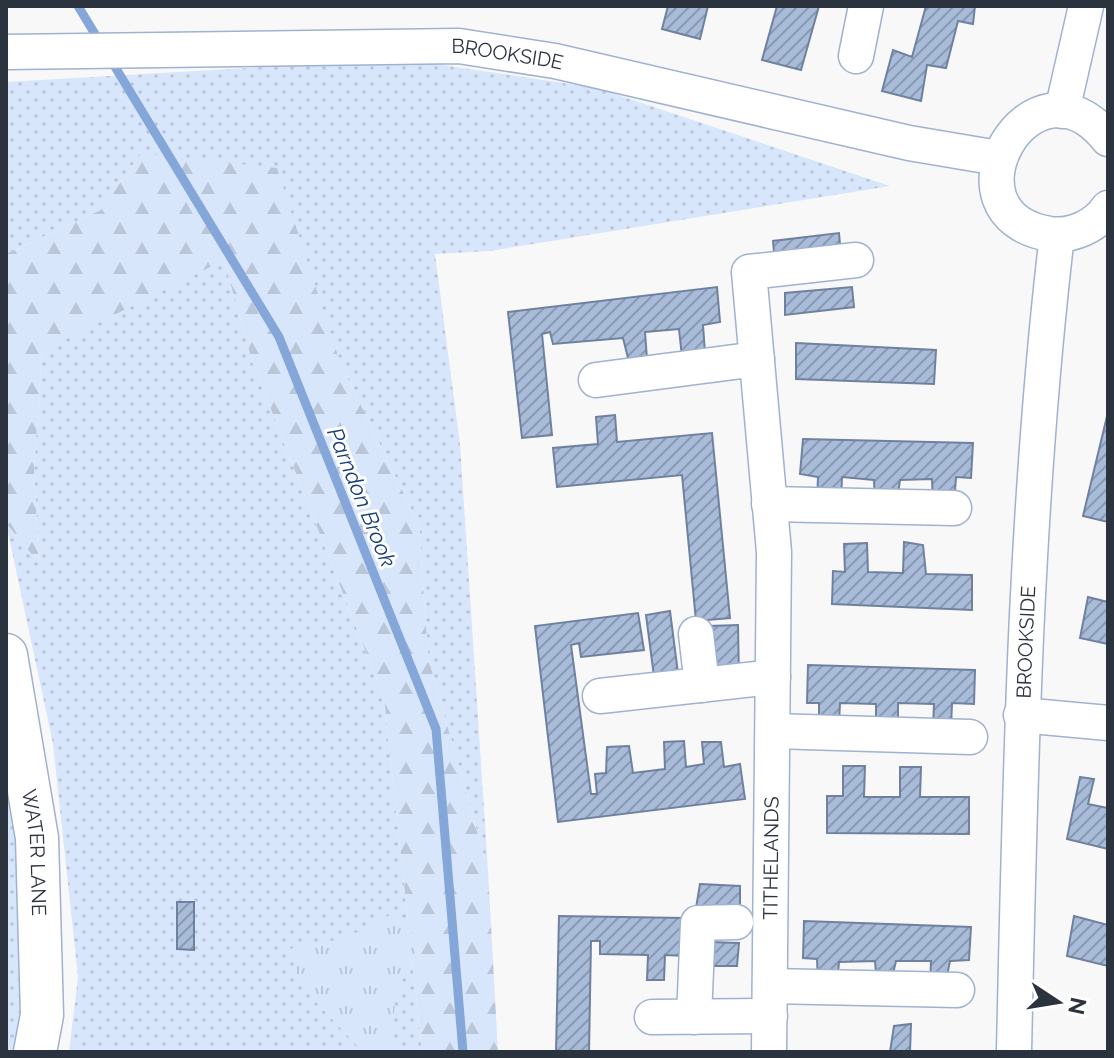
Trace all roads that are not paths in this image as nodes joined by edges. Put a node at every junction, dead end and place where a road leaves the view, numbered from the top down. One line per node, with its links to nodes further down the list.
1 (866, 6): 4 (street)
2 (1086, 6): 5 (street)
3 (6, 52): 7 (street, BROOKSIDE)
4 (856, 56)
5 (1062, 111): 6 (street); 7 (street)
6 (1108, 139)
7 (998, 158): 9 (street)
8 (1108, 208): 9 (street)
9 (1057, 235): 20 (street, BROOKSIDE)
10 (856, 260): 11 (street, TITHELANDS)
11 (757, 359): 12 (street); 13 (street, TITHELANDS)
12 (596, 380)
13 (769, 504): 14 (street); 17 (street, TITHELANDS)
14 (954, 508)
15 (696, 634): 18 (street)
16 (6, 655): 29 (main road, WATER LANE)
17 (773, 677): 18 (street); 22 (street, TITHELANDS)
18 (702, 685): 19 (street)
19 (600, 696)
20 (1021, 715): 21 (street); 31 (street, BROOKSIDE)
21 (1108, 723)
22 (773, 731): 23 (street); 26 (street, TITHELANDS)
23 (970, 737)
24 (736, 922): 28 (street)
25 (957, 990): 26 (street)
26 (770, 1001): 28 (street); 30 (street, TITHELANDS)
27 (652, 1017): 28 (street)
28 (694, 1017)
29 (35, 1052)
30 (769, 1052)
31 (1014, 1052)

